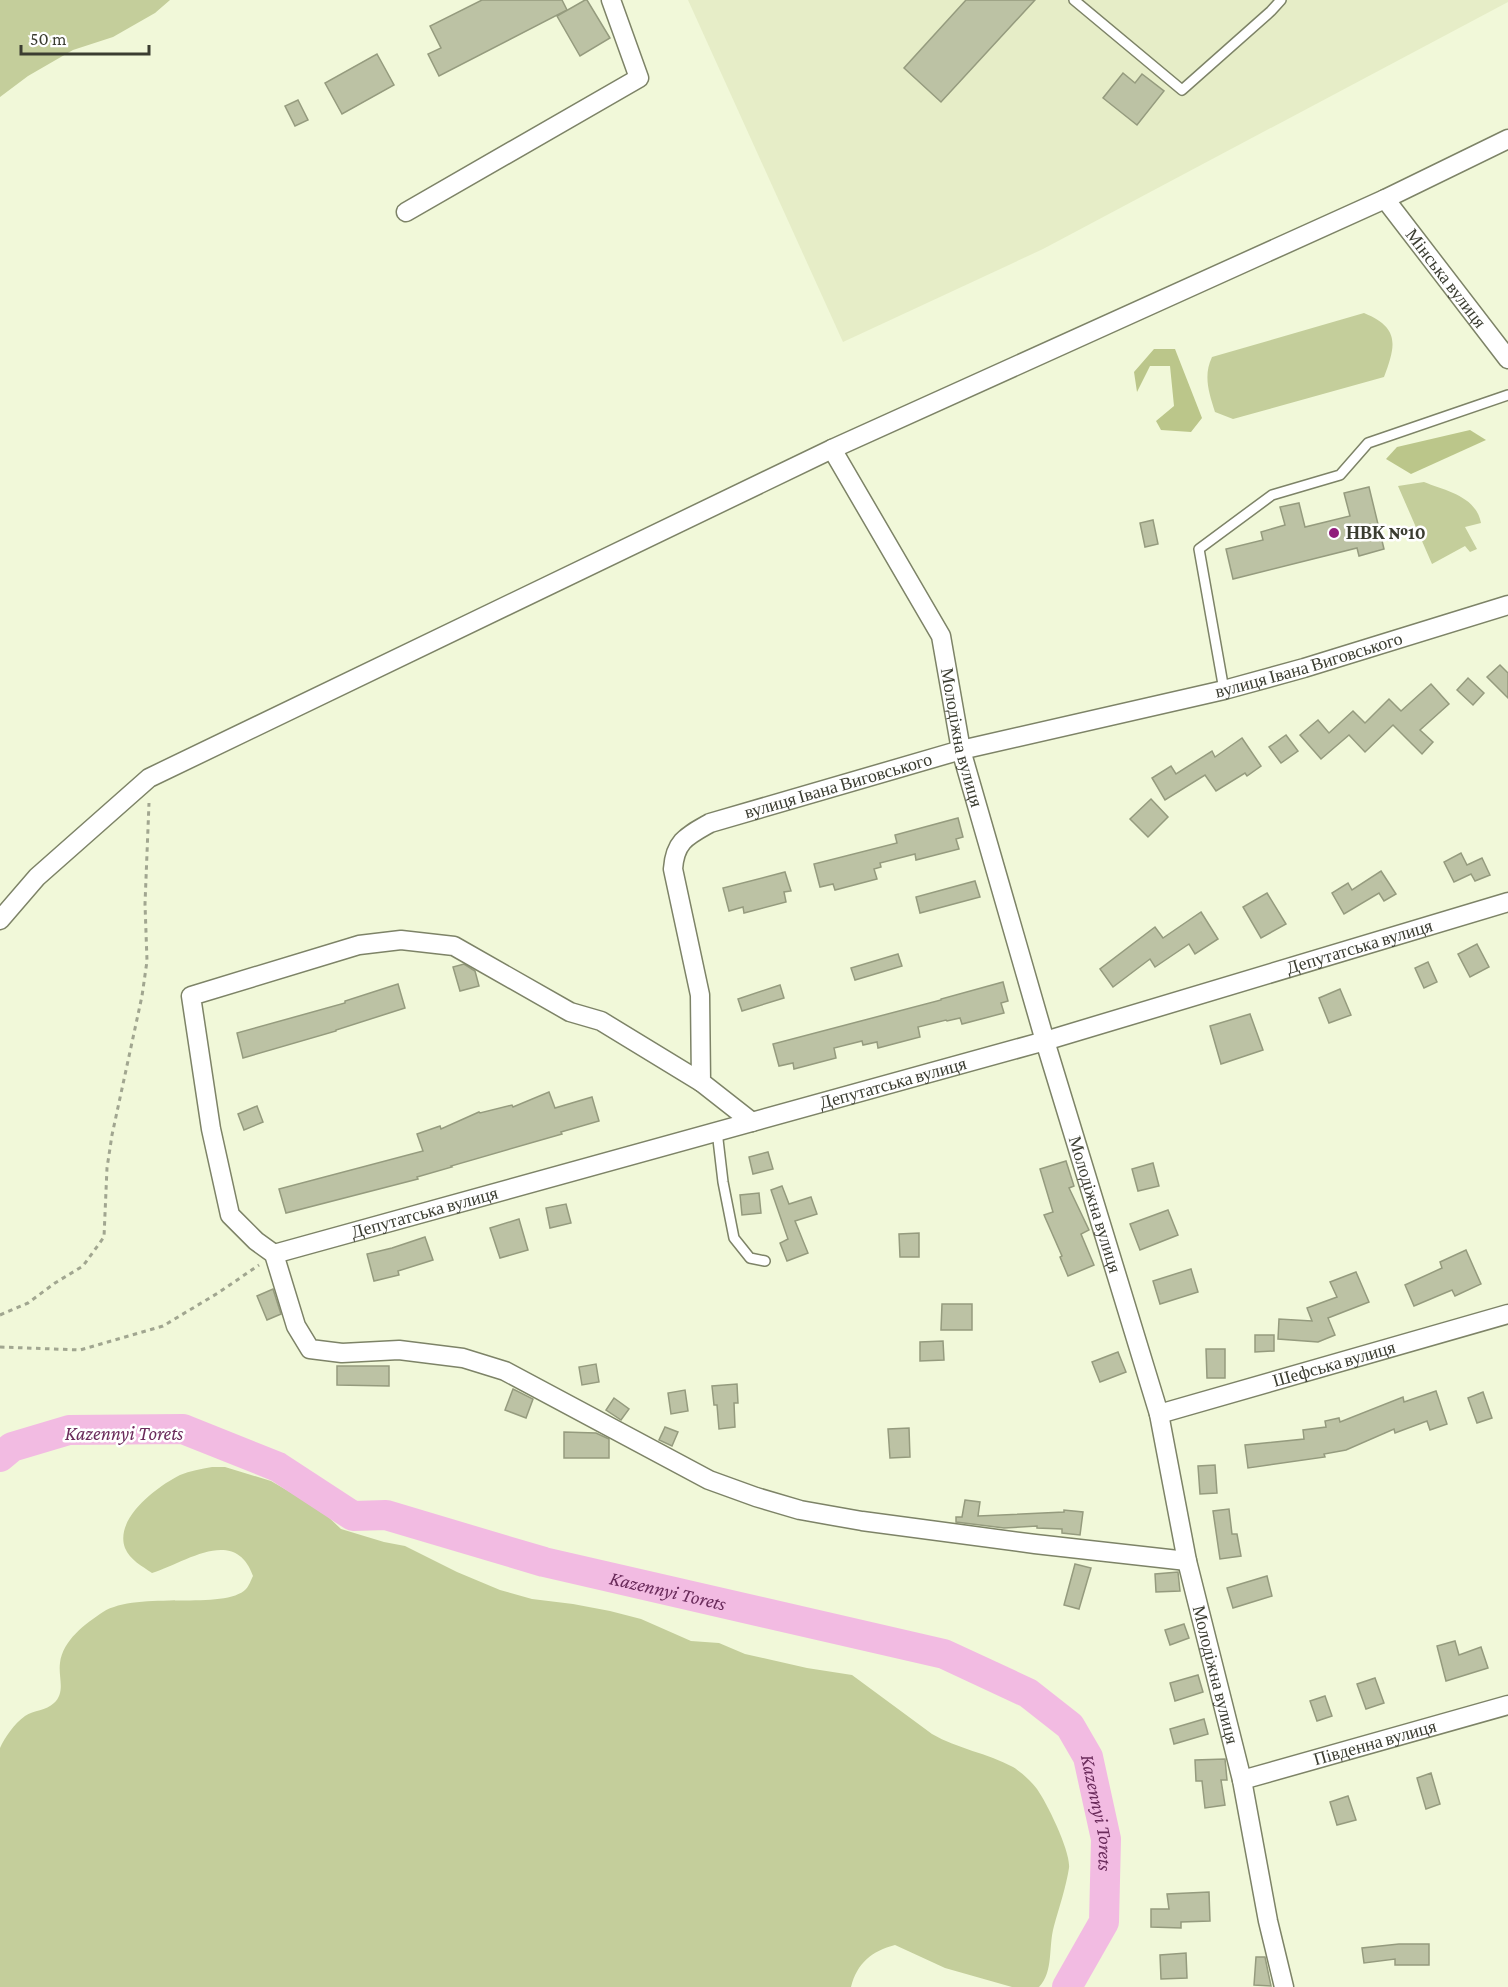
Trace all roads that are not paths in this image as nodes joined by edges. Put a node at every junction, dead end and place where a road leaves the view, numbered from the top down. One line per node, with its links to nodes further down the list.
1 (611, 0): 6 (street)
2 (1074, 0): 3 (lane)
3 (1281, 0)
4 (1508, 139): 5 (street)
5 (1385, 199): 7 (street, Мінська вулиця); 9 (street)
6 (406, 212)
7 (1508, 359)
8 (1508, 394): 11 (lane)
9 (832, 449): 12 (street, Молодіжна вулиця); 14 (street)
10 (1508, 605): 11 (street, вулиця Івана Виговського)
11 (1224, 690): 12 (street, вулиця Івана Виговського)
12 (961, 750): 15 (street, Молодіжна вулиця); 16 (street, вулиця Івана Виговського)
13 (1508, 902): 15 (street, Депутатська вулиця)
14 (0, 920)
15 (1045, 1041): 17 (street, Депутатська вулиця); 22 (street, Молодіжна вулиця)
16 (701, 1082): 17 (street); 19 (street)
17 (752, 1122): 18 (street, Депутатська вулиця)
18 (717, 1131): 19 (street, Депутатська вулиця); 20 (lane)
19 (274, 1254): 23 (street)
20 (765, 1261)
21 (1508, 1314): 22 (street, Шефська вулиця)
22 (1159, 1414): 23 (street, Молодіжна вулиця)
23 (1187, 1561): 25 (street, Молодіжна вулиця)
24 (1508, 1705): 25 (street, Південна вулиця)
25 (1242, 1780): 26 (street, Молодіжна вулиця)
26 (1284, 1987)

